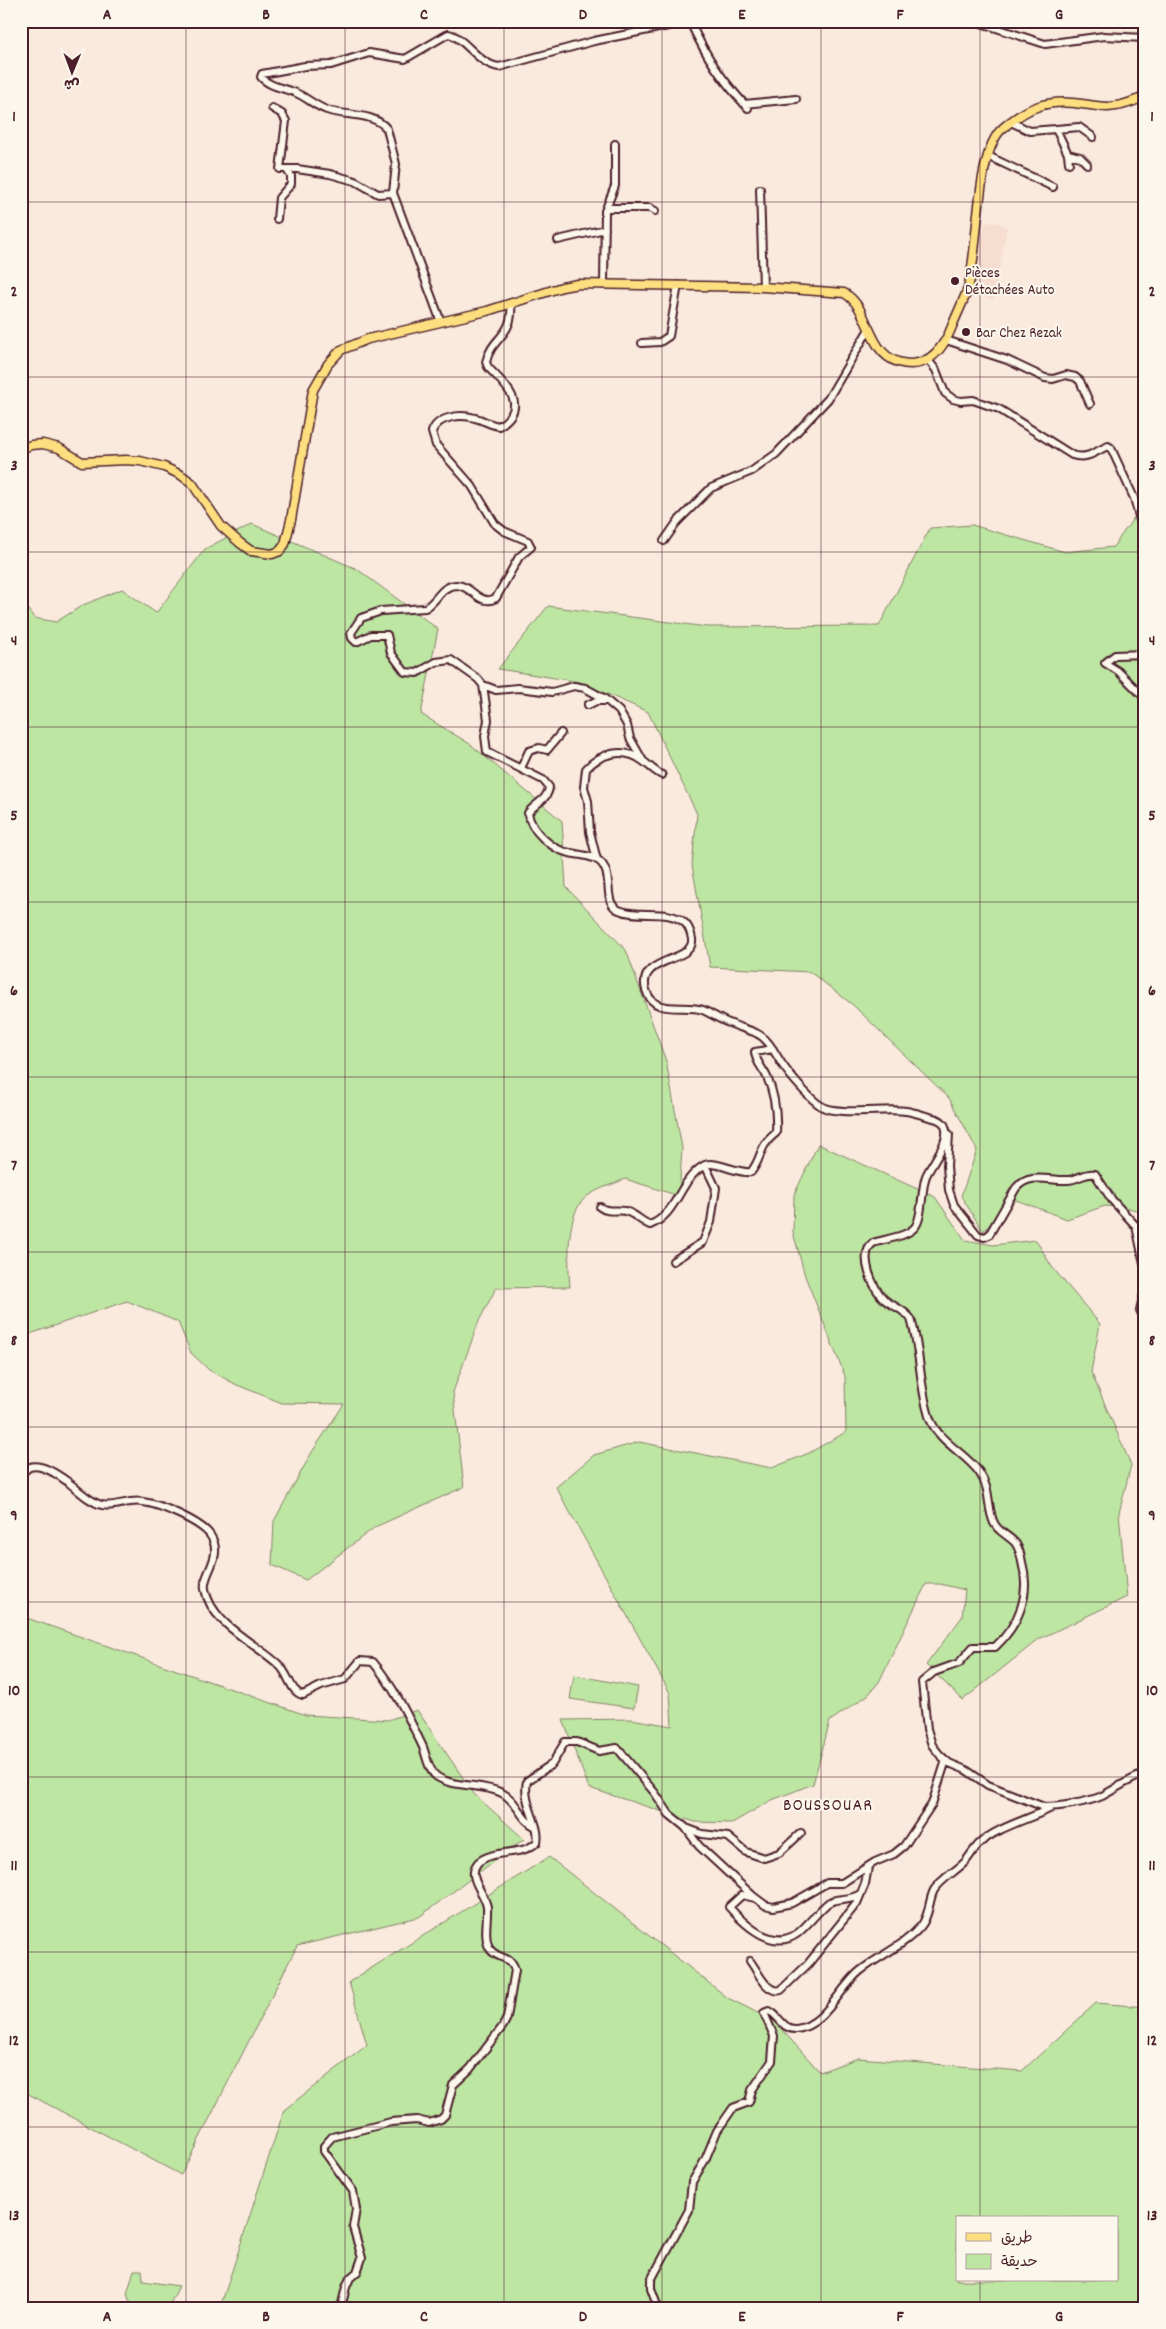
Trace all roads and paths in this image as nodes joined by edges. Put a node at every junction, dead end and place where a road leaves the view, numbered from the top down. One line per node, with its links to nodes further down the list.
1 (975, 21): 3 (street)
2 (692, 22): 5 (street); 18 (street)
3 (1145, 38)
4 (1145, 96): 7 (main road)
5 (796, 99)
6 (272, 108): 15 (street)
7 (1011, 122): 8 (street); 12 (main road)
8 (1056, 129): 9 (street); 11 (street)
9 (1093, 137)
10 (615, 144): 19 (street)
11 (1068, 154): 13 (street); 14 (street)
12 (988, 156): 16 (street); 30 (main road)
13 (1068, 163)
14 (1087, 164)
15 (287, 170): 18 (street); 21 (street)
16 (1053, 187)
17 (760, 189): 26 (street)
18 (393, 193): 28 (street)
19 (606, 208): 20 (street); 22 (street)
20 (655, 211)
21 (276, 220)
22 (605, 229): 23 (street); 24 (street)
23 (558, 240)
24 (604, 283): 25 (main road); 27 (main road)
25 (678, 285): 26 (main road); 31 (street)
26 (763, 287): 29 (main road)
27 (511, 303): 28 (main road); 40 (street)
28 (441, 322): 34 (main road)
29 (869, 329): 32 (main road); 36 (street)
30 (946, 340): 32 (main road); 33 (street)
31 (642, 344)
32 (928, 360): 35 (street)
33 (1090, 404)
34 (21, 449)
35 (1145, 524)
36 (664, 541)
37 (1145, 641): 38 (street)
38 (1145, 646)
39 (1145, 654): 41 (street)
40 (483, 685): 42 (street); 46 (street)
41 (1145, 698)
42 (610, 702): 43 (street); 45 (street)
43 (588, 705)
44 (561, 732): 46 (street)
45 (643, 761): 47 (street); 48 (street)
46 (521, 768): 48 (street)
47 (662, 775)
48 (597, 860): 49 (street)
49 (773, 1049): 50 (street); 51 (street)
50 (945, 1126): 54 (street); 58 (street)
51 (706, 1165): 52 (street); 53 (street)
52 (600, 1207)
53 (673, 1261)
54 (1145, 1268)
55 (1145, 1289): 56 (street)
56 (1145, 1321)
57 (21, 1474): 61 (street)
58 (946, 1760): 60 (street); 64 (street)
59 (1145, 1774): 60 (street)
60 (1054, 1807): 69 (street)
61 (536, 1827): 62 (street); 68 (street)
62 (685, 1827): 63 (street); 66 (street)
63 (801, 1833)
64 (868, 1866): 65 (street); 66 (street)
65 (861, 1893): 66 (street); 67 (street)
66 (758, 1900)
67 (750, 1961)
68 (341, 2308)
69 (658, 2308)

